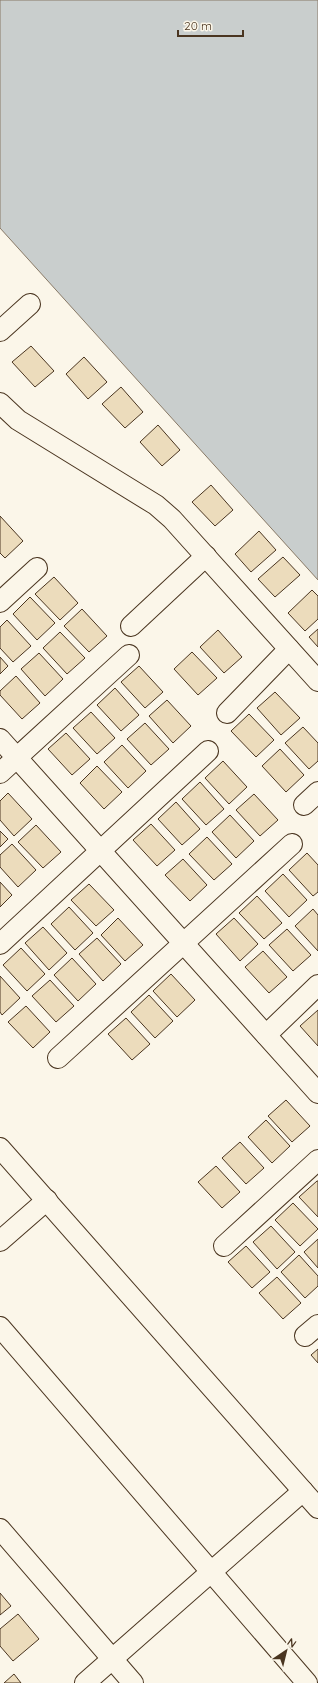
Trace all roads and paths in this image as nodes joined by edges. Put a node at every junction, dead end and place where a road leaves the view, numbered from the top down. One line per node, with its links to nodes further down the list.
1 (30, 304): 2 (street)
2 (0, 331)
3 (0, 403): 4 (street)
4 (206, 556): 7 (street); 8 (street)
5 (37, 568): 6 (street)
6 (0, 602)
7 (131, 626)
8 (289, 649): 10 (street); 11 (street)
9 (129, 655): 14 (street)
10 (318, 681)
11 (227, 713)
12 (0, 739): 14 (street)
13 (208, 751): 17 (street)
14 (17, 758): 15 (street); 17 (street)
15 (0, 773)
16 (292, 844): 18 (street)
17 (101, 851): 18 (street); 19 (street)
18 (184, 943): 21 (street); 22 (street)
19 (0, 944)
20 (318, 985): 21 (street)
21 (266, 1034): 23 (street)
22 (58, 1058)
23 (318, 1092)
24 (0, 1148): 26 (street)
25 (318, 1160): 28 (street)
26 (47, 1200): 27 (street); 30 (street)
27 (0, 1241)
28 (224, 1246)
29 (0, 1327): 33 (street)
30 (303, 1491): 31 (street); 33 (street)
31 (318, 1508)
32 (0, 1529): 34 (street)
33 (211, 1572): 34 (street); 37 (street)
34 (112, 1659): 35 (street); 36 (street)
35 (85, 1683)
36 (133, 1683)
37 (307, 1683)

